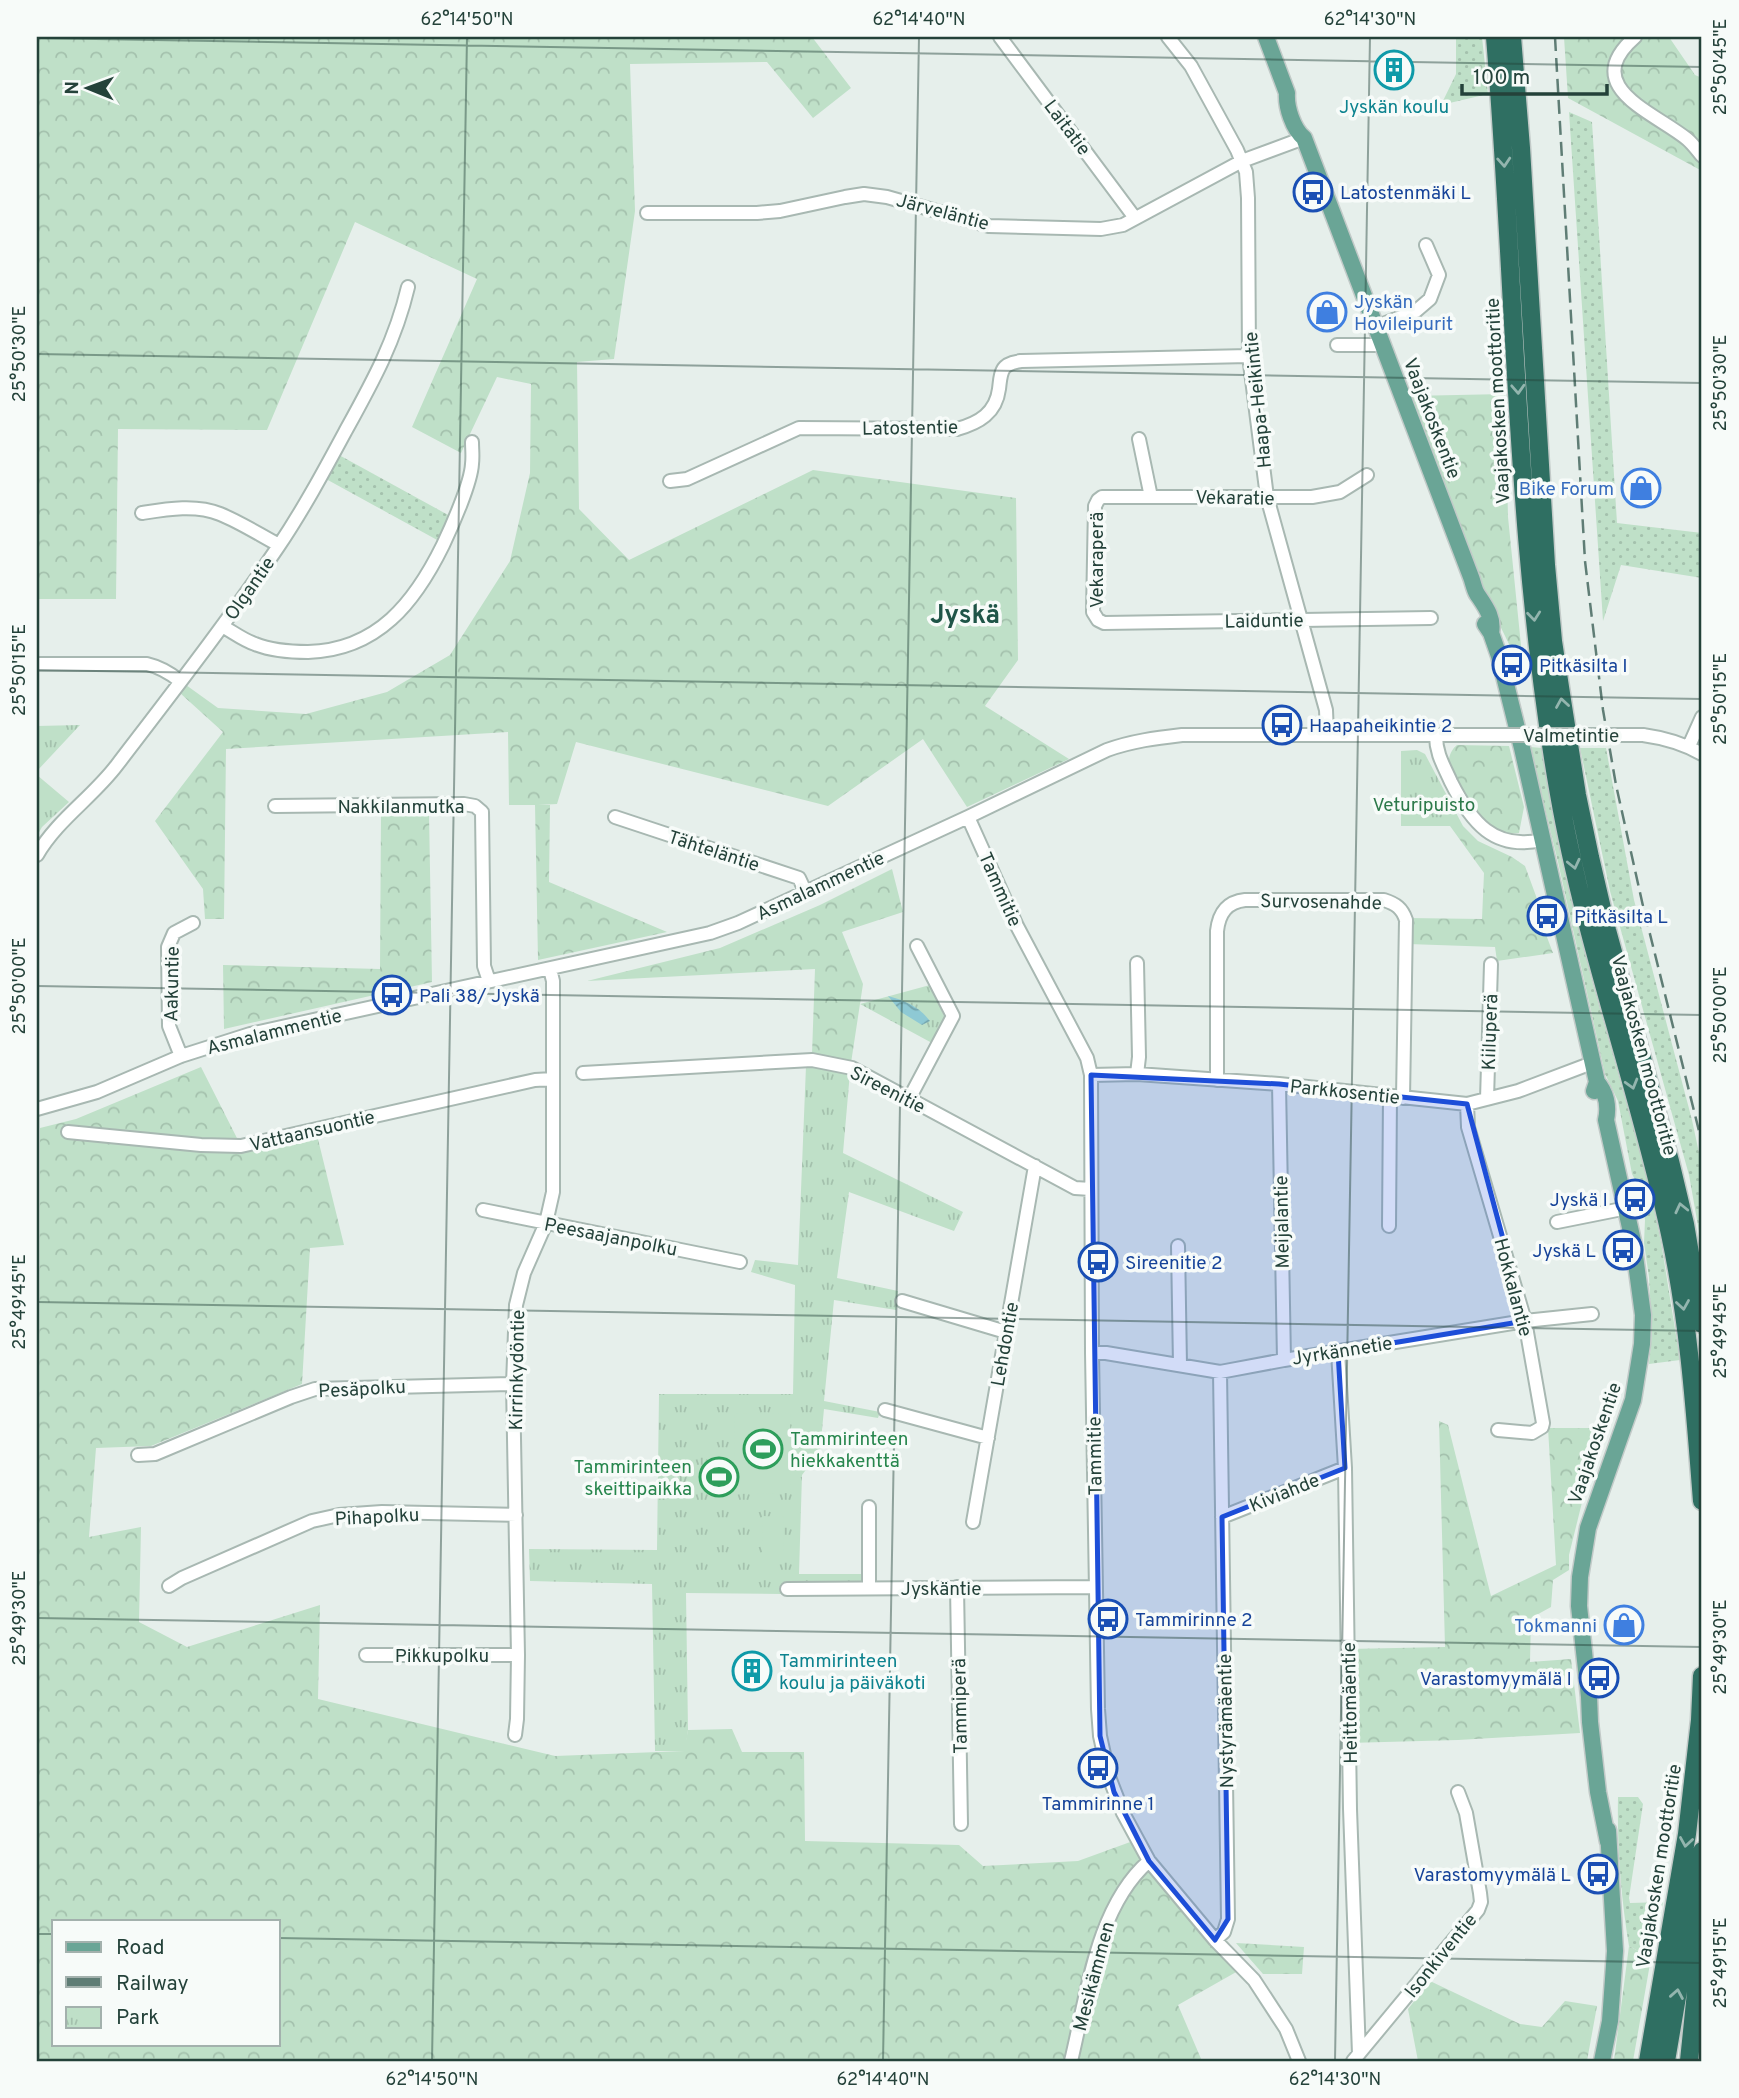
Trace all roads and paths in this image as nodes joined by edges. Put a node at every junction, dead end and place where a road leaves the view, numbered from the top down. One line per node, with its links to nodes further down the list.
1 (1000, 37): 11 (street, Laitatie)
2 (1168, 37): 9 (street, Haapa-Heikintie)
3 (1266, 37): 7 (main road, Vaajakoskentie)
4 (1495, 37): 88 (highway, Vaajakosken moottoritie, one-way to 88)
5 (1635, 37): 8 (street)
6 (1514, 41): 75 (highway, Vaajakosken moottoritie, one-way to 6)
7 (1304, 138): 9 (street, Järveläntie); 14 (main road, Vaajakoskentie)
8 (1702, 156)
9 (1241, 161): 11 (street, Järveläntie); 16 (street, Haapa-Heikintie)
10 (647, 213): 11 (street, Järveläntie)
11 (1135, 218)
12 (1426, 244): 14 (street)
13 (408, 287): 25 (street, Olgantie)
14 (1379, 335): 15 (street); 40 (main road, Vaajakoskentie)
15 (1336, 345)
16 (1249, 356): 20 (street, Latostentie); 22 (street, Haapa-Heikintie)
17 (1139, 439): 21 (street)
18 (472, 442): 29 (street)
19 (1367, 475): 22 (street, Vekaratie)
20 (670, 481)
21 (1151, 497): 22 (street, Vekaratie); 23 (street, Vekaratie)
22 (1267, 497): 28 (street, Haapa-Heikintie)
23 (1098, 500): 27 (street, Vekaraperä)
24 (142, 513): 25 (street)
25 (279, 545): 29 (street, Olgantie)
26 (1431, 618): 28 (street, Laiduntie)
27 (1098, 620): 28 (street, Laiduntie)
28 (1300, 620): 33 (street, Haapa-Heikintie)
29 (222, 626): 31 (street, Olgantie)
30 (37, 664): 31 (street)
31 (180, 681): 41 (street, Olgantie)
32 (1702, 717): 35 (street)
33 (1327, 734): 34 (street, Asmalammentie); 39 (street, Asmalammentie)
34 (1436, 736): 35 (street, Valmetintie, bridge); 40 (street)
35 (1689, 746): 36 (street, Valmetintie)
36 (1702, 754)
37 (275, 806): 48 (street, Nakkilanmutka)
38 (615, 817): 42 (street, Tähteläntie)
39 (968, 817): 42 (street, Asmalammentie); 53 (street, Tammitie)
40 (1542, 840): 50 (main road, Vaajakoskentie)
41 (37, 855)
42 (804, 891): 47 (street, Asmalammentie)
43 (193, 923): 49 (street, Aakuntie)
44 (917, 946): 58 (street)
45 (1137, 964): 52 (street)
46 (1491, 964): 59 (street, Kiiluperä)
47 (550, 969): 48 (street, Asmalammentie); 54 (street, Kirrinkydöntie)
48 (489, 981): 49 (street, Asmalammentie)
49 (181, 1056): 61 (street, Asmalammentie)
50 (1592, 1062): 59 (street, Parkkosentie); 65 (main road, Vaajakoskentie)
51 (583, 1073): 58 (street, Sireenitie)
52 (1137, 1074): 53 (street, Parkkosentie); 55 (street, Parkkosentie)
53 (1091, 1075): 64 (street, Tammitie)
54 (553, 1079): 62 (street, Vattaansuontie); 68 (street, Kirrinkydöntie)
55 (1217, 1080): 56 (street, Parkkosentie); 57 (street, Survosenahde)
56 (1279, 1084): 57 (street, Parkkosentie); 79 (street, Meijalantie)
57 (1397, 1097): 60 (street, Parkkosentie); 69 (street, Survosenahde)
58 (909, 1099): 63 (street, Sireenitie)
59 (1488, 1099): 60 (street, Parkkosentie)
60 (1467, 1104): 74 (street, Hokkalantie)
61 (37, 1109)
62 (68, 1132)
63 (1035, 1166): 64 (street, Sireenitie); 76 (street, Lehdontie)
64 (1091, 1189): 78 (street, Tammitie)
65 (1626, 1209): 67 (street); 113 (main road, Vaajakoskentie)
66 (483, 1210): 68 (street, Peesaajanpolku)
67 (1557, 1222)
68 (546, 1223): 71 (street, Peesaajanpolku); 82 (street, Kirrinkydöntie)
69 (1389, 1226)
70 (1178, 1246): 80 (street)
71 (740, 1262)
72 (902, 1301): 76 (street)
73 (1592, 1314): 74 (street, Jyrkännetie)
74 (1525, 1321): 77 (street, Jyrkännetie); 84 (street, Hokkalantie)
75 (1702, 1324)
76 (1006, 1332): 85 (street, Lehdontie)
77 (1338, 1352): 79 (street, Jyrkännetie); 87 (street, Heittomäentie)
78 (1092, 1353): 80 (street, Jyrkännetie); 95 (street, Tammitie)
79 (1283, 1360): 81 (street, Jyrkännetie)
80 (1180, 1365): 81 (street, Jyrkännetie)
81 (1220, 1372): 91 (street, Nystyrämäentie)
82 (513, 1384): 86 (street, Pesäpolku); 90 (street, Kirrinkydöntie)
83 (885, 1410): 85 (street)
84 (1498, 1430)
85 (988, 1438): 92 (street, Lehdontie)
86 (138, 1455)
87 (1345, 1468): 91 (street, Kiviahde); 110 (street, Heittomäentie)
88 (1702, 1500)
89 (869, 1507): 96 (street)
90 (516, 1515): 93 (street, Pihapolku); 98 (street, Kirrinkydöntie)
91 (1222, 1517): 109 (street, Nystyrämäentie)
92 (972, 1522)
93 (169, 1586)
94 (957, 1587): 95 (street, Jyskäntie); 96 (street, Jyskäntie); 103 (street, Tammiperä)
95 (1096, 1587): 105 (street, Tammitie)
96 (869, 1588): 97 (street, Jyskäntie)
97 (787, 1589)
98 (518, 1655): 99 (street, Pikkupolku); 101 (street, Kirrinkydöntie)
99 (366, 1656)
100 (1702, 1676): 114 (highway, Vaajakosken moottoritie, one-way to 114)
101 (515, 1735)
102 (1458, 1792): 110 (street, Isonkiventie)
103 (961, 1824)
104 (1702, 1851): 106 (highway, Vaajakosken moottoritie)
105 (1149, 1861): 109 (street, Tammitie); 111 (street, Mesikämmen)
106 (1699, 1870): 107 (highway); 115 (highway, Vaajakosken moottoritie, one-way to 106)
107 (1702, 1892)
108 (1702, 1902): 116 (highway)
109 (1215, 1940): 112 (street, Tammitie)
110 (1356, 2057)
111 (1071, 2061)
112 (1299, 2061)
113 (1602, 2061)
114 (1648, 2061)
115 (1666, 2061)
116 (1689, 2061)

